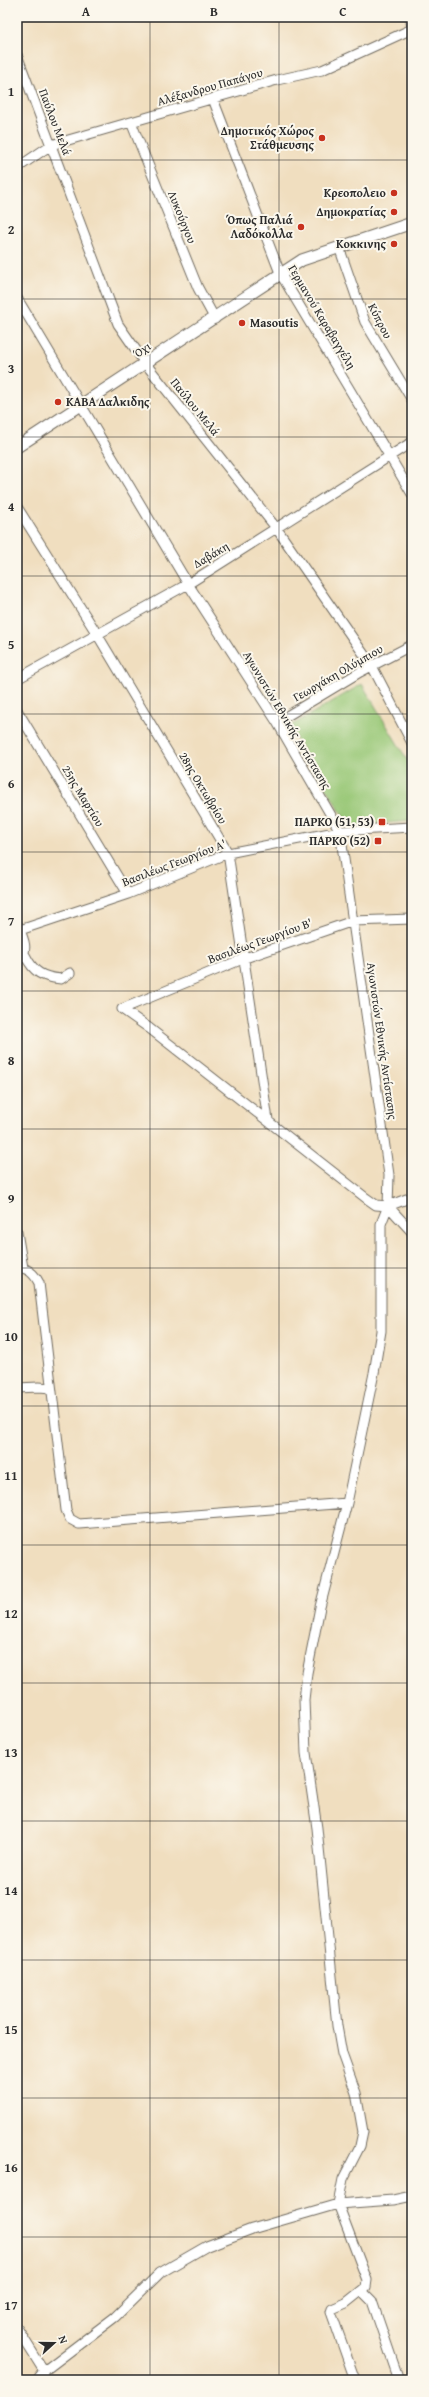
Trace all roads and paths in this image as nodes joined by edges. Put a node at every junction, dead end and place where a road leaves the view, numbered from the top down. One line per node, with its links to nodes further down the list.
1 (412, 17): 2 (street)
2 (412, 24)
3 (412, 29): 5 (street, Αλέξανδρου Παπάγου)
4 (17, 55): 7 (street, Παύλου Μελά)
5 (212, 99): 6 (street, Αλέξανδρου Παπάγου); 11 (street, Γερμανού Καραβαγγέλη)
6 (131, 122): 7 (street, Αλέξανδρου Παπάγου); 13 (street, Λυκούργου)
7 (51, 145): 8 (street, Αλέξανδρου Παπάγου); 14 (street, Παύλου Μελά)
8 (17, 168)
9 (412, 223): 10 (street)
10 (338, 247): 11 (street); 15 (street, Κύπρου)
11 (280, 273): 13 (street, Όχι); 19 (street, Γερμανού Καραβαγγέλη)
12 (17, 298): 16 (street, Αγωνιστών Εθνικής Αντίστασης)
13 (215, 319): 14 (street, Όχι)
14 (145, 363): 16 (street, Όχι); 22 (street, Παύλου Μελά)
15 (412, 400)
16 (81, 406): 18 (street, Όχι); 23 (street, Αγωνιστών Εθνικής Αντίστασης)
17 (412, 442): 19 (street, Δαβάκη)
18 (17, 447)
19 (391, 456): 20 (street, Γερμανού Καραβαγγέλη); 22 (street, Δαβάκη)
20 (412, 494)
21 (17, 507): 24 (street, 28ης Οκτωβρίου)
22 (278, 529): 23 (street, Δαβάκη); 26 (street, Παύλου Μελά)
23 (188, 584): 24 (street, Δαβάκη); 29 (street, Αγωνιστών Εθνικής Αντίστασης)
24 (97, 634): 27 (street, Δαβάκη); 33 (street, 28ης Οκτωβρίου)
25 (412, 645): 26 (street, Γεωργάκη Ολύμπιου)
26 (372, 666): 29 (street, Γεωργάκη Ολύμπιου); 30 (street, Παύλου Μελά)
27 (17, 679)
28 (17, 710): 34 (street, 25ης Μαρτίου)
29 (277, 722): 32 (street, Αγωνιστών Εθνικής Αντίστασης)
30 (412, 743)
31 (412, 827): 32 (street, Βασιλέως Γεωργίου Α')
32 (340, 831): 33 (street, Βασιλέως Γεωργίου Α'); 36 (street, Αγωνιστών Εθνικής Αντίστασης)
33 (228, 853): 34 (street, Βασιλέως Γεωργίου Α'); 39 (street, 28ης Οκτωβρίου)
34 (128, 894): 37 (street, Βασιλέως Γεωργίου Α')
35 (412, 919): 36 (street, Βασιλέως Γεωργίου Β')
36 (353, 922): 39 (street, Βασιλέως Γεωργίου Β'); 43 (street, Αγωνιστών Εθνικής Αντίστασης)
37 (18, 929): 38 (street)
38 (21, 958): 40 (street)
39 (245, 958): 41 (street, 28ης Οκτωβρίου); 41 (street, Βασιλέως Γεωργίου Β')
40 (70, 973)
41 (268, 1120): 43 (street)
42 (412, 1197): 43 (street)
43 (388, 1206): 45 (street); 49 (street, Αγωνιστών Εθνικής Αντίστασης)
44 (17, 1232): 46 (street)
45 (412, 1232)
46 (20, 1267): 48 (street)
47 (17, 1388): 48 (street)
48 (51, 1388): 49 (street)
49 (347, 1503): 51 (street, Αγωνιστών Εθνικής Αντίστασης)
50 (412, 2196): 51 (street)
51 (338, 2204): 52 (street); 54 (street)
52 (362, 2291): 56 (street); 57 (street)
53 (17, 2328): 54 (street)
54 (44, 2375): 55 (street)
55 (37, 2380)
56 (354, 2380)
57 (399, 2380)

